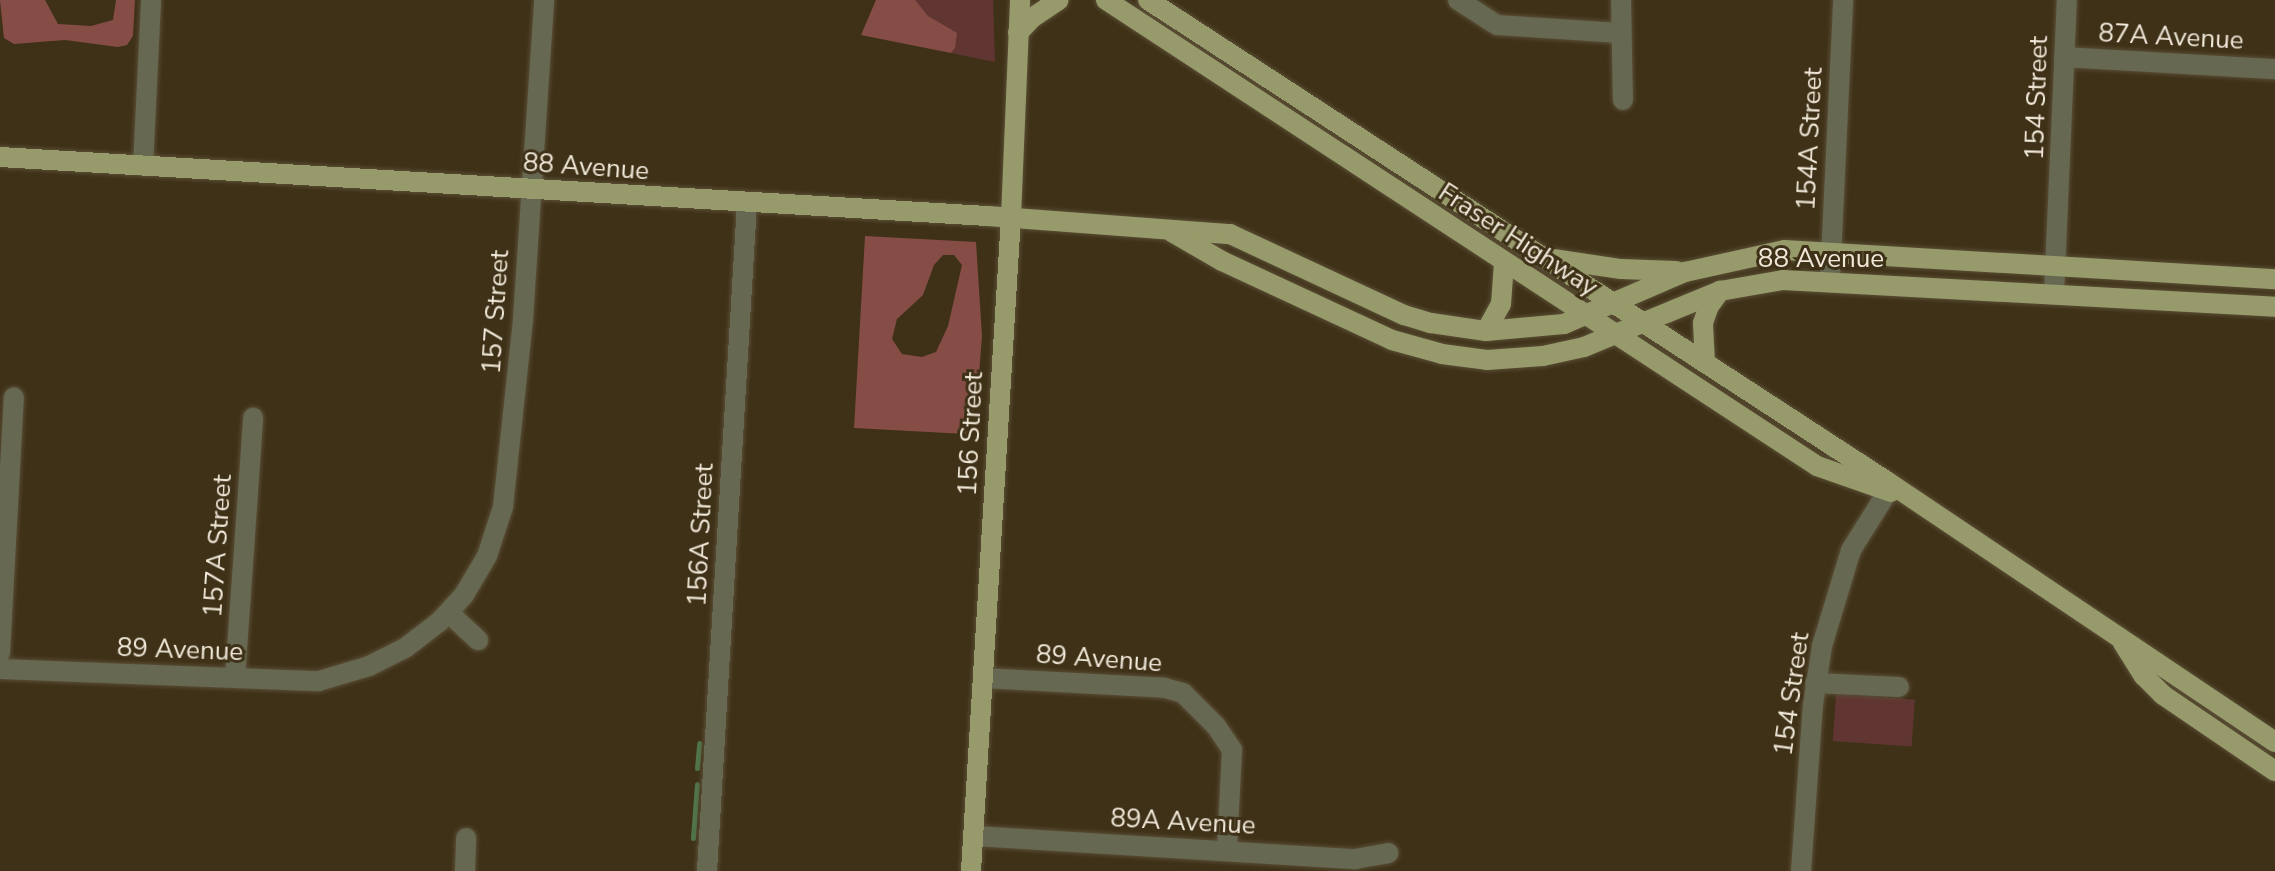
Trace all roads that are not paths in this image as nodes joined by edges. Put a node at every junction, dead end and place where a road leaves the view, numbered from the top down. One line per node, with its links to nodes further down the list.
1 (151, 0): 17 (street)
2 (544, 0): 18 (street, 157 Street)
3 (1020, 0): 11 (main road, 156 Street)
4 (1059, 0): 11 (main road)
5 (1106, 0): 24 (main road, Fraser Highway)
6 (1148, 0): 23 (main road, Fraser Highway)
7 (1458, 0): 12 (street)
8 (1621, 0): 12 (street)
9 (1843, 0): 22 (street, 154A Street)
10 (2067, 0): 13 (street, 154 Street)
11 (1018, 33): 20 (main road, 156 Street)
12 (1620, 33): 15 (street)
13 (2064, 57): 14 (street, 87A Avenue); 25 (street, 154 Street)
14 (2275, 69)
15 (1623, 100)
16 (0, 157): 17 (main road, 88 Avenue)
17 (143, 166): 18 (main road, 88 Avenue)
18 (531, 189): 19 (main road, 88 Avenue); 43 (street, 157 Street)
19 (747, 203): 20 (main road, 88 Avenue); 60 (street, 156A Street)
20 (1011, 217): 21 (main road, 88 Avenue); 50 (main road, 156 Street)
21 (1168, 230): 35 (main road, 88 Avenue); 36 (main road, 88 Avenue)
22 (1832, 252): 25 (main road, 88 Avenue); 26 (main road, 88 Avenue); 28 (street, 154A Street)
23 (1545, 257): 26 (main road); 31 (main road, Fraser Highway)
24 (1504, 263): 33 (main road, Fraser Highway); 35 (main road)
25 (2056, 266): 27 (main road, 88 Avenue); 30 (street, 154 Street)
26 (1685, 272): 31 (main road, 88 Avenue)
27 (2275, 279)
28 (1830, 280): 29 (main road, 88 Avenue); 30 (main road, 88 Avenue)
29 (1720, 291): 34 (main road, 88 Avenue); 37 (main road)
30 (2054, 294): 32 (main road, 88 Avenue)
31 (1616, 304): 33 (main road, 88 Avenue); 34 (main road, Fraser Highway)
32 (2275, 307)
33 (1587, 317): 35 (main road, 88 Avenue); 36 (main road, Fraser Highway)
34 (1643, 321): 36 (main road, 88 Avenue); 37 (main road, Fraser Highway)
35 (1486, 331)
36 (1614, 335): 41 (main road, Fraser Highway)
37 (1705, 363): 42 (main road, Fraser Highway)
38 (14, 397): 40 (street)
39 (253, 418): 49 (street, 157A Street)
40 (5, 428): 46 (street)
41 (1888, 491): 42 (main road, Fraser Highway); 51 (street, 154 Street)
42 (1913, 499): 44 (main road, Fraser Highway)
43 (449, 613): 45 (street); 48 (street, 157 Street)
44 (2118, 636): 53 (main road, Fraser Highway); 54 (main road, Fraser Highway)
45 (478, 640)
46 (0, 653)
47 (0, 669): 49 (street, 89 Avenue)
48 (356, 671): 49 (street, 89 Avenue)
49 (235, 678)
50 (983, 678): 55 (main road, 156 Street); 57 (street, 89 Avenue)
51 (1815, 683): 52 (street); 62 (street, 154 Street)
52 (1899, 687)
53 (2275, 742)
54 (2275, 771)
55 (974, 836): 57 (street, 89A Avenue); 61 (main road, 156 Street)
56 (466, 838): 59 (street)
57 (1227, 850): 58 (street, 89A Avenue)
58 (1388, 853)
59 (465, 871)
60 (707, 871)
61 (971, 871)
62 (1801, 871)

